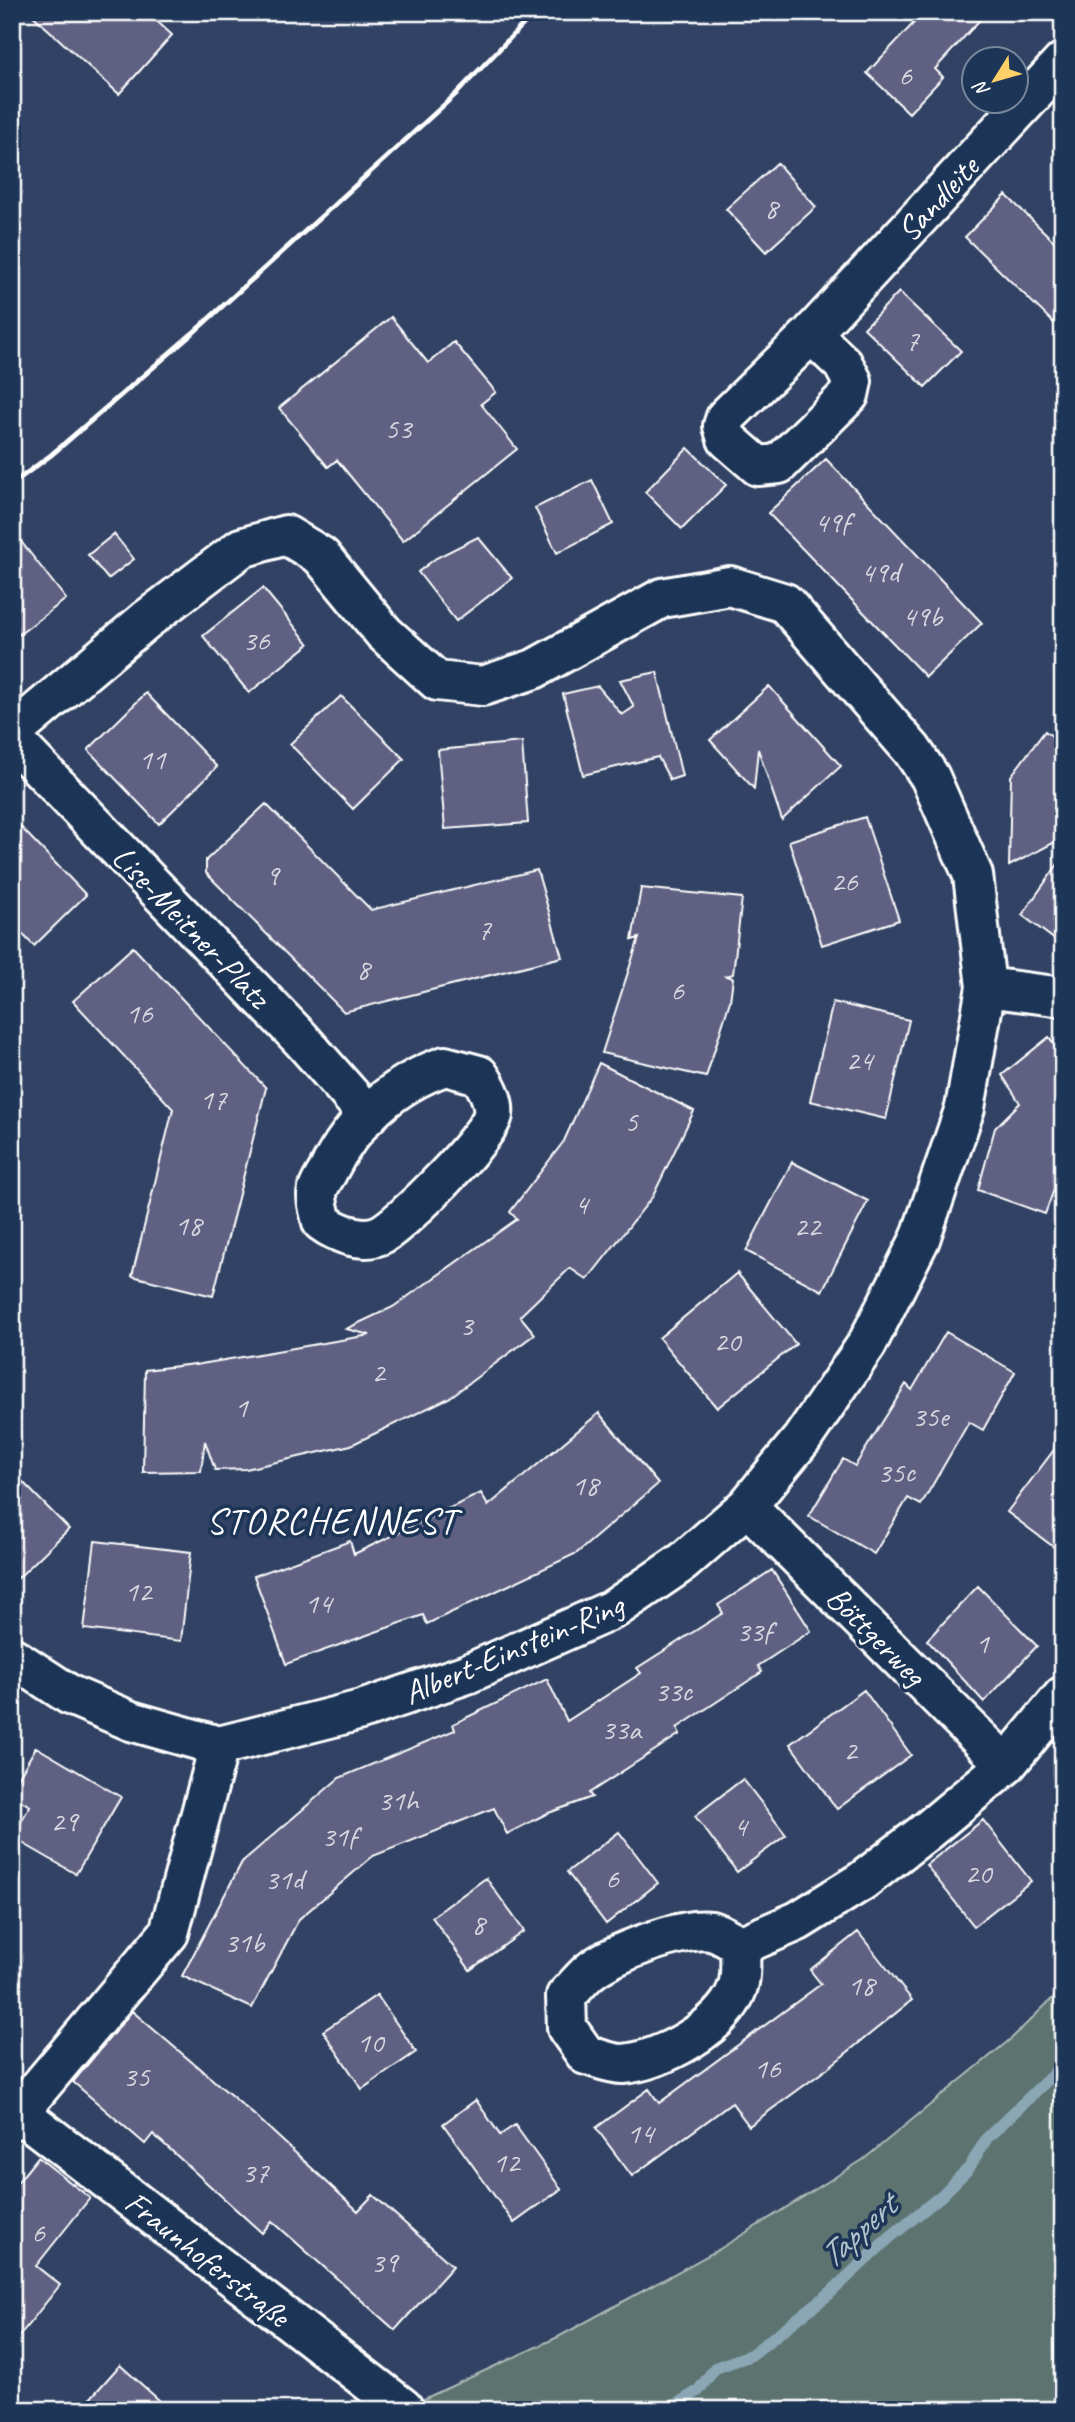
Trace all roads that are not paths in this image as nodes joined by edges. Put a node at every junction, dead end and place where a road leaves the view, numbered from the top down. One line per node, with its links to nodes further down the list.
1 (1063, 62): 2 (street, Sandleite)
2 (811, 334)
3 (12, 733): 5 (street, Albert-Einstein-Ring)
4 (12, 739): 7 (street, Lise-Meitner-Platz)
5 (986, 987): 6 (street); 8 (street, Albert-Einstein-Ring)
6 (1063, 997)
7 (368, 1115): 7 (street)
8 (747, 1506): 11 (street, Albert-Einstein-Ring); 12 (street, Böttgerweg)
9 (12, 1657): 11 (street)
10 (1063, 1696): 12 (street)
11 (219, 1746): 14 (street)
12 (1006, 1765): 13 (street)
13 (740, 1946): 13 (street)
14 (15, 2114): 15 (street, Fraunhoferstraße)
15 (403, 2408)

